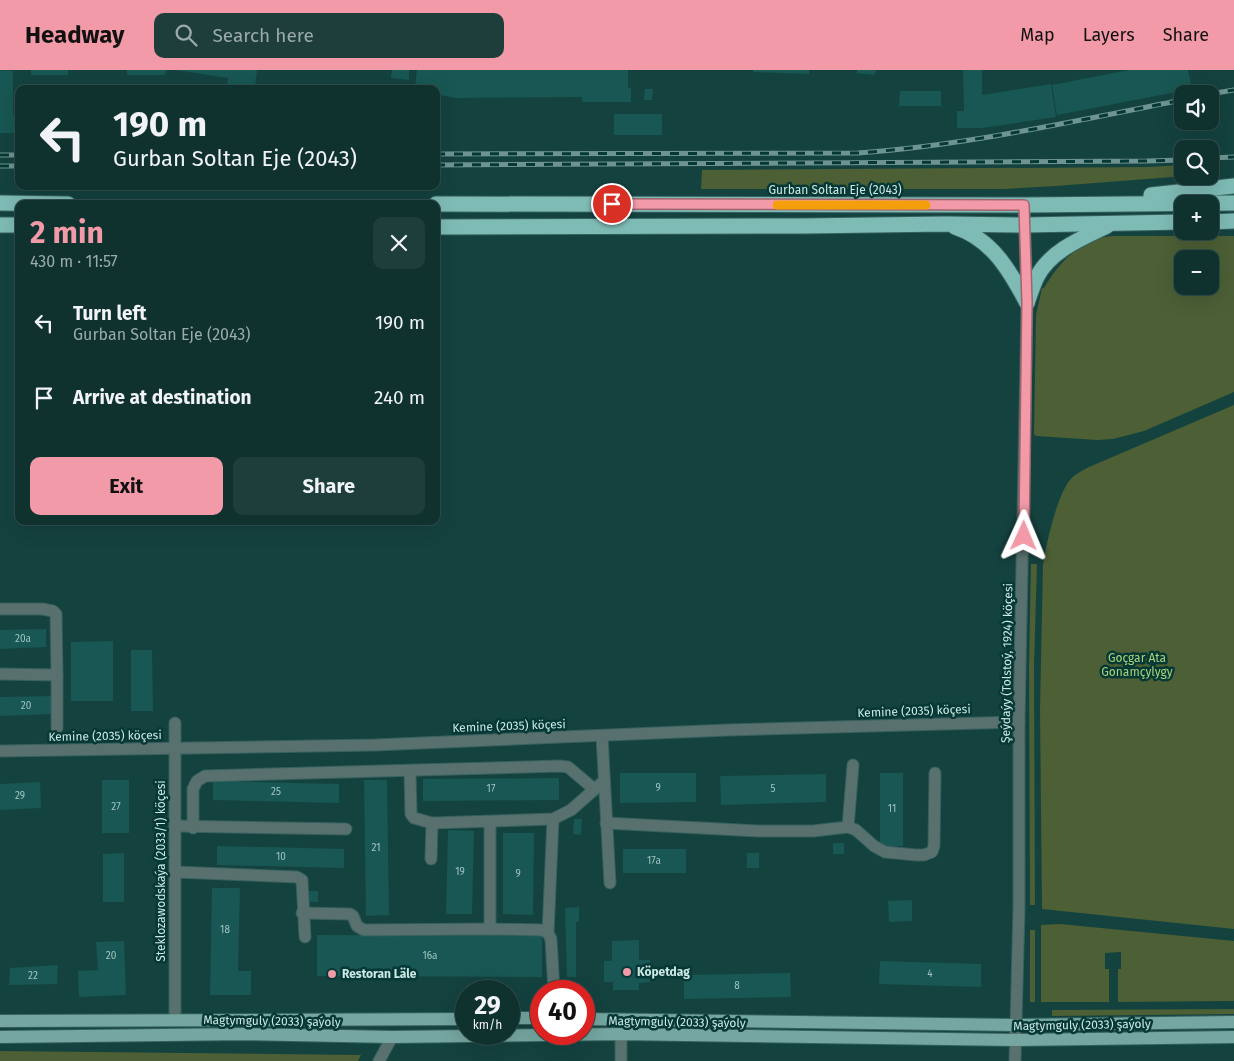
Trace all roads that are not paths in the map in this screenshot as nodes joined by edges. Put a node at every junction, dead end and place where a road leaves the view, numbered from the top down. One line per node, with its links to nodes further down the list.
1 (1234, 186): 6 (highway)
2 (0, 203): 3 (highway)
3 (15, 203)
4 (1234, 203): 6 (highway, Gurban Soltan Eje (2043))
5 (440, 204): 7 (highway, Gurban Soltan Eje (2043))
6 (1066, 204): 7 (highway, Gurban Soltan Eje (2043))
7 (1024, 205): 15 (street, Şeýdaýy (Tolstoý, 1924) köçesi)
8 (1174, 222): 12 (highway)
9 (1219, 222): 10 (highway)
10 (1234, 222)
11 (945, 224): 15 (highway); 16 (highway); 17 (highway)
12 (1111, 224): 15 (highway); 17 (highway)
13 (0, 225): 14 (highway)
14 (15, 225)
15 (1025, 225): 17 (street, Şeýdaýy (Tolstoý, 1924) köçesi)
16 (440, 227)
17 (1027, 303): 21 (street, Şeýdaýy (Tolstoý, 1924) köçesi)
18 (0, 609): 20 (street)
19 (0, 674): 20 (street)
20 (57, 675): 23 (street)
21 (1019, 722): 24 (street, Kemine (2035) köçesi); 53 (street, Şeýdaýy (Tolstoý, 1924) köçesi)
22 (175, 723): 25 (street, Steklozawodskaýa (2033/1) köçesi)
23 (57, 728)
24 (602, 736): 25 (street, Kemine (2035) köçesi); 30 (street)
25 (175, 748): 26 (street, Kemine (2035) köçesi); 36 (street, Steklozawodskaýa (2033/1) köçesi)
26 (0, 751)
27 (852, 765): 37 (street)
28 (410, 772): 31 (street); 34 (street); 38 (street)
29 (935, 774): 37 (street)
30 (604, 780): 31 (street); 35 (street)
31 (594, 789): 32 (street)
32 (552, 819): 33 (street); 45 (street)
33 (490, 822): 34 (street); 44 (street)
34 (432, 823): 40 (street)
35 (606, 823): 37 (street); 42 (street)
36 (175, 826): 38 (street); 41 (street, Steklozawodskaýa (2033/1) köçesi)
37 (848, 827)
38 (193, 828): 39 (street)
39 (346, 829)
40 (431, 859)
41 (175, 872): 43 (street); 50 (street, Steklozawodskaýa (2033/1) köçesi)
42 (610, 883)
43 (302, 913): 44 (street); 46 (street)
44 (490, 929): 45 (street)
45 (548, 933): 47 (street)
46 (305, 937)
47 (553, 980)
48 (455, 1019): 50 (main road, Magtymguly (2033) şaýoly)
49 (595, 1019): 53 (main road, Magtymguly (2033) şaýoly)
50 (175, 1020): 51 (main road, Magtymguly (2033) şaýoly)
51 (0, 1021)
52 (1234, 1022): 53 (main road, Magtymguly (2033) şaýoly)
53 (1015, 1025): 58 (street, Şeýdaýy (Tolstoý, 1924) köçesi)
54 (621, 1034): 56 (main road, Magtymguly (2033) şaýoly); 58 (main road, Magtymguly (2033) şaýoly); 60 (street)
55 (0, 1037): 56 (main road, Magtymguly (2033) şaýoly)
56 (392, 1037): 59 (street)
57 (1234, 1037): 58 (main road, Magtymguly (2033) şaýoly)
58 (1014, 1040): 61 (street, Şeýdaýy (Tolstoý, 1924) köçesi)
59 (378, 1061)
60 (621, 1061)
61 (1015, 1061)

